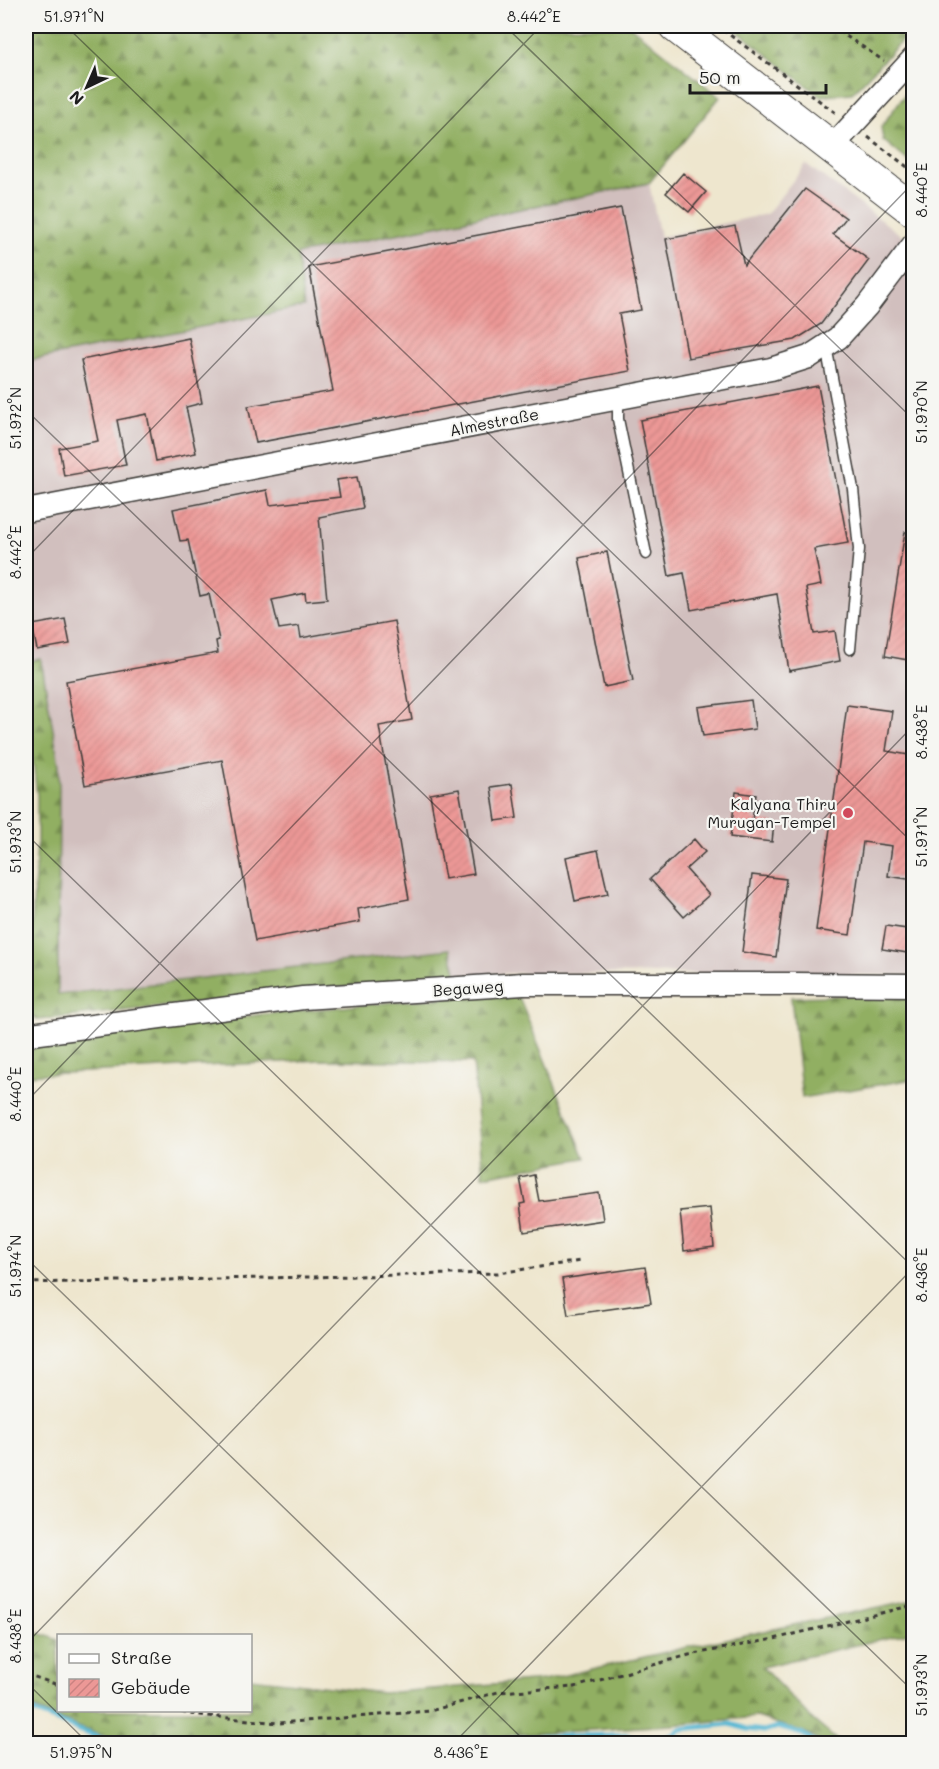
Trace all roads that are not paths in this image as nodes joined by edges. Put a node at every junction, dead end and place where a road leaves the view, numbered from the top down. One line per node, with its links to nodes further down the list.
1 (675, 26): 3 (main road)
2 (907, 65): 3 (street)
3 (831, 148): 4 (main road)
4 (914, 211)
5 (914, 244): 6 (street, Almestraße)
6 (826, 345): 7 (street, Almestraße); 10 (lane)
7 (618, 399): 8 (street, Almestraße); 9 (lane)
8 (26, 511)
9 (646, 554)
10 (850, 649)
11 (914, 986): 12 (street, Begaweg)
12 (26, 1033)

